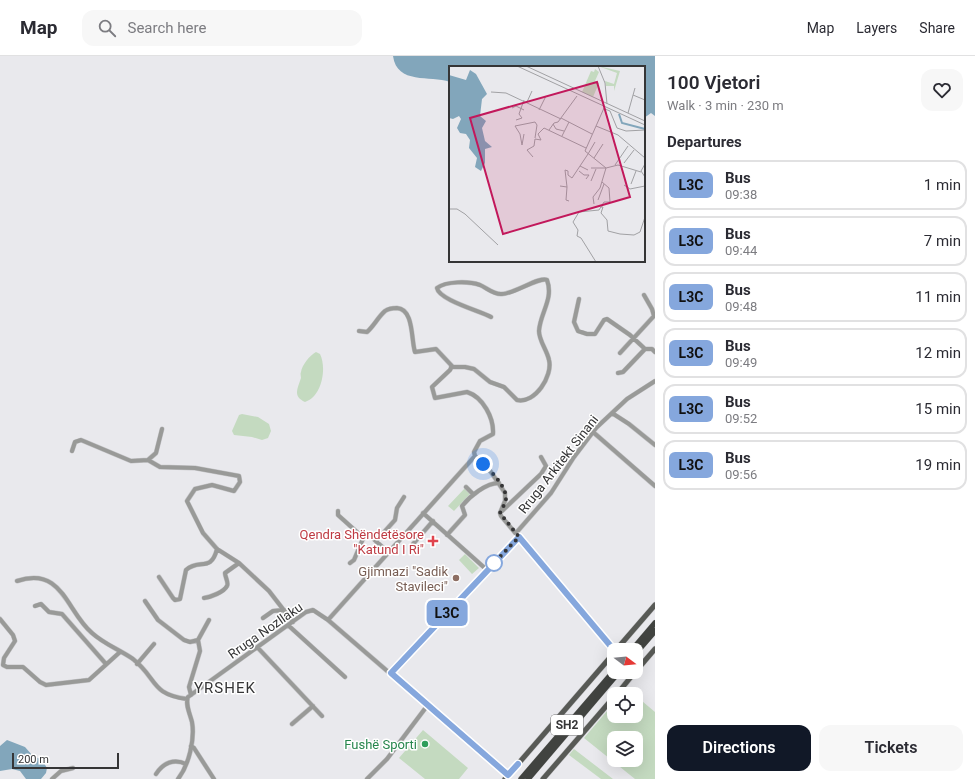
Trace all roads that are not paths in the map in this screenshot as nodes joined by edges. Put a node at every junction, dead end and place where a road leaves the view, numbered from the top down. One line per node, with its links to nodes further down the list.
1 (644, 295): 5 (street)
2 (579, 299): 5 (street)
3 (491, 317): 9 (street)
4 (359, 331): 9 (street)
5 (633, 338): 6 (street); 8 (street)
6 (645, 349): 7 (street); 10 (street)
7 (655, 352)
8 (620, 353)
9 (452, 367): 17 (street)
10 (618, 373)
11 (655, 381): 12 (street, Rruga Arkitekt Sinani)
12 (612, 413): 14 (street, Rruga Arkitekt Sinani); 15 (street)
13 (162, 429): 19 (street)
14 (592, 432): 21 (street); 29 (street, Rruga Arkitekt Sinani)
15 (655, 445)
16 (72, 451): 19 (street)
17 (475, 456): 20 (street); 26 (street)
18 (541, 458): 27 (street)
19 (148, 460): 35 (street)
20 (499, 483): 23 (street); 27 (street)
21 (655, 486)
22 (466, 487): 23 (street)
23 (473, 494): 31 (street)
24 (404, 497): 33 (street)
25 (338, 511): 30 (street)
26 (423, 513): 28 (street); 36 (street)
27 (500, 513): 29 (street)
28 (432, 521): 31 (street); 34 (street)
29 (516, 533): 32 (street)
30 (365, 534): 33 (street); 38 (street)
31 (447, 535): 39 (street)
32 (519, 537): 39 (street); 55 (street)
33 (376, 541): 36 (street)
34 (413, 544)
35 (216, 549): 37 (street); 40 (street)
36 (388, 552): 50 (street)
37 (239, 563): 42 (street); 46 (street)
38 (350, 563)
39 (487, 570): 67 (street)
40 (159, 577)
41 (17, 581): 62 (street)
42 (204, 598)
43 (144, 601): 54 (street)
44 (655, 605): 56 (main road)
45 (35, 606): 64 (street)
46 (284, 610): 47 (street); 52 (street)
47 (263, 618)
48 (0, 619): 64 (street)
49 (209, 620): 54 (street)
50 (328, 620): 52 (street, Rruga Nozllaku); 67 (street, Rruga Nozllaku)
51 (655, 623): 57 (highway)
52 (291, 624): 60 (street, Rruga Nozllaku); 68 (street)
53 (655, 631): 59 (highway)
54 (198, 640): 73 (street)
55 (608, 643)
56 (622, 643)
57 (638, 643)
58 (154, 644): 65 (street)
59 (643, 645)
60 (258, 648): 73 (street, Rruga Nozllaku); 76 (street)
61 (655, 649): 66 (main road)
62 (120, 652): 64 (street); 65 (street)
63 (607, 660): 84 (main road)
64 (106, 664)
65 (137, 664): 74 (street)
66 (643, 664)
67 (391, 673): 77 (street, Rruga Nozllaku)
68 (345, 677)
69 (607, 679): 89 (highway, SH2)
70 (614, 679): 90 (highway, SH2)
71 (630, 679): 72 (main road)
72 (623, 687)
73 (191, 695): 74 (street, Rruga Nozllaku)
74 (187, 699): 80 (street)
75 (607, 705): 91 (main road)
76 (313, 706): 78 (street); 79 (street)
77 (427, 706): 84 (street, Rruga Nozllaku); 88 (street)
78 (322, 716)
79 (292, 724)
80 (191, 746): 81 (street); 87 (street)
81 (186, 764): 83 (street); 86 (street)
82 (73, 768): 85 (street)
83 (156, 774)
84 (507, 777)
85 (52, 779)
86 (178, 779)
87 (214, 779)
88 (366, 779)
89 (521, 779)
90 (528, 779)
91 (543, 779)

